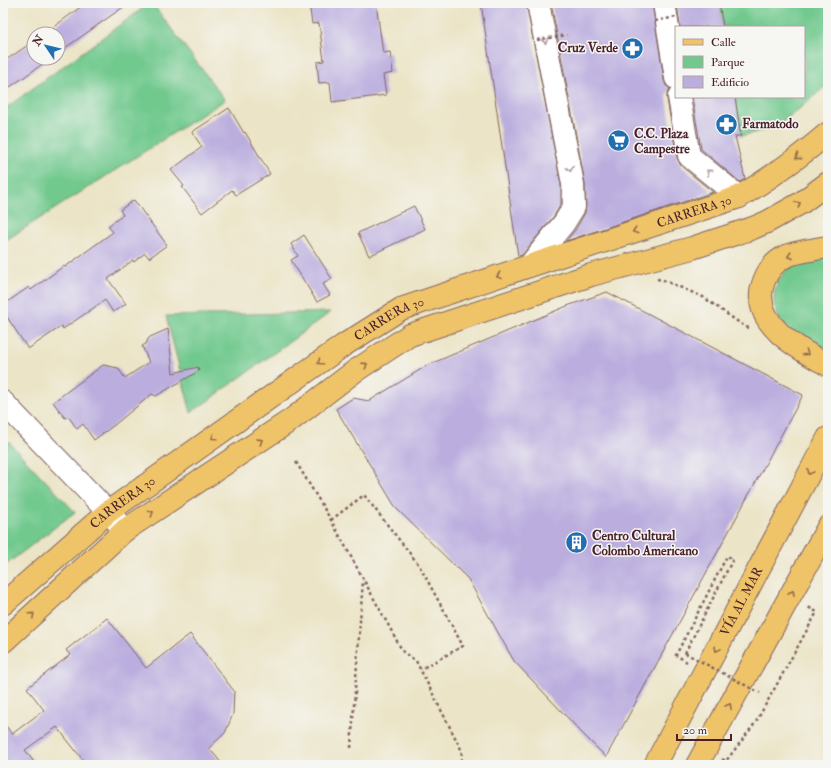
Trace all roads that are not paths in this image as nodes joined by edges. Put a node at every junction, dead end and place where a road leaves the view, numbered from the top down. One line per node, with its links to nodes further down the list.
1 (538, 3): 9 (street, one-way to 9)
2 (665, 14): 3 (street)
3 (675, 72)
4 (679, 98): 7 (street, one-way to 4)
5 (828, 133): 7 (main road, CARRERA 30, one-way to 7)
6 (828, 183): 15 (main road, CARRERA 30, one-way to 6)
7 (739, 197): 9 (main road, CARRERA 30, one-way to 9)
8 (828, 246): 10 (main road, one-way to 10)
9 (529, 266): 13 (main road, CARRERA 30, one-way to 13)
10 (828, 365)
11 (3, 402): 13 (street)
12 (828, 438): 21 (main road, VÍA AL MAR, one-way to 21)
13 (108, 512): 15 (street); 18 (main road, CARRERA 30)
14 (828, 527): 17 (main road)
15 (125, 530): 19 (main road, CARRERA 30, one-way to 15)
16 (828, 549): 17 (main road)
17 (809, 563): 20 (main road, one-way to 17)
18 (3, 604)
19 (3, 642)
20 (701, 758)
21 (655, 765)

